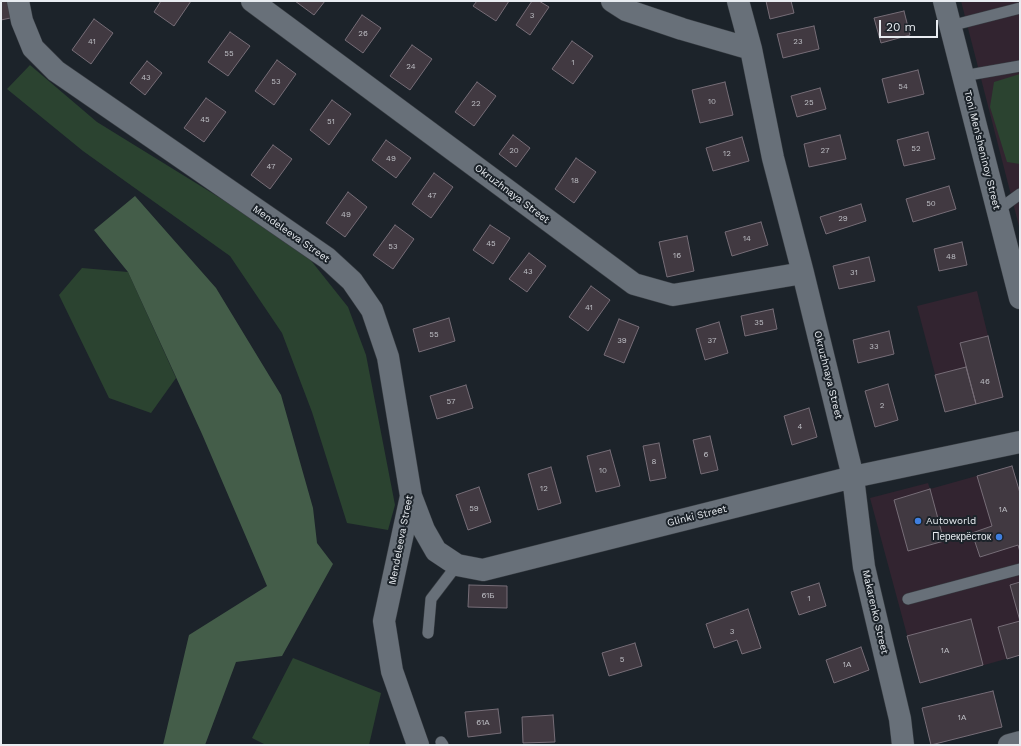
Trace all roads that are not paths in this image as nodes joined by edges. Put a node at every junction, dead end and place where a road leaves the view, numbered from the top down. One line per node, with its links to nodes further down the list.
1 (18, 1): 18 (street, Mendeleeva Street)
2 (252, 1): 14 (street, Okruzhnaya Street)
3 (612, 1): 8 (street)
4 (738, 1): 8 (street, Okruzhnaya Street)
5 (944, 1): 7 (street, Toni Men'sheninoy Street)
6 (1020, 8): 7 (lane)
7 (950, 26): 10 (street, Toni Men'sheninoy Street)
8 (751, 49): 14 (street, Okruzhnaya Street)
9 (1020, 66): 10 (lane)
10 (963, 76): 12 (street, Toni Men'sheninoy Street)
11 (1020, 194): 12 (lane)
12 (998, 210): 13 (street, Toni Men'sheninoy Street)
13 (1014, 247): 15 (street, Toni Men'sheninoy Street)
14 (803, 273): 17 (street, Okruzhnaya Street)
15 (1020, 298)
16 (1020, 442): 17 (street, Glinki Street)
17 (853, 477): 19 (street, Glinki Street); 25 (street, Makarenko Street)
18 (411, 496): 19 (street, Glinki Street); 24 (street, Mendeleeva Street)
19 (457, 565): 22 (lane)
20 (1020, 570): 21 (lane)
21 (908, 599)
22 (428, 633)
23 (1020, 742): 26 (street)
24 (418, 745)
25 (902, 745)
26 (1009, 745)

